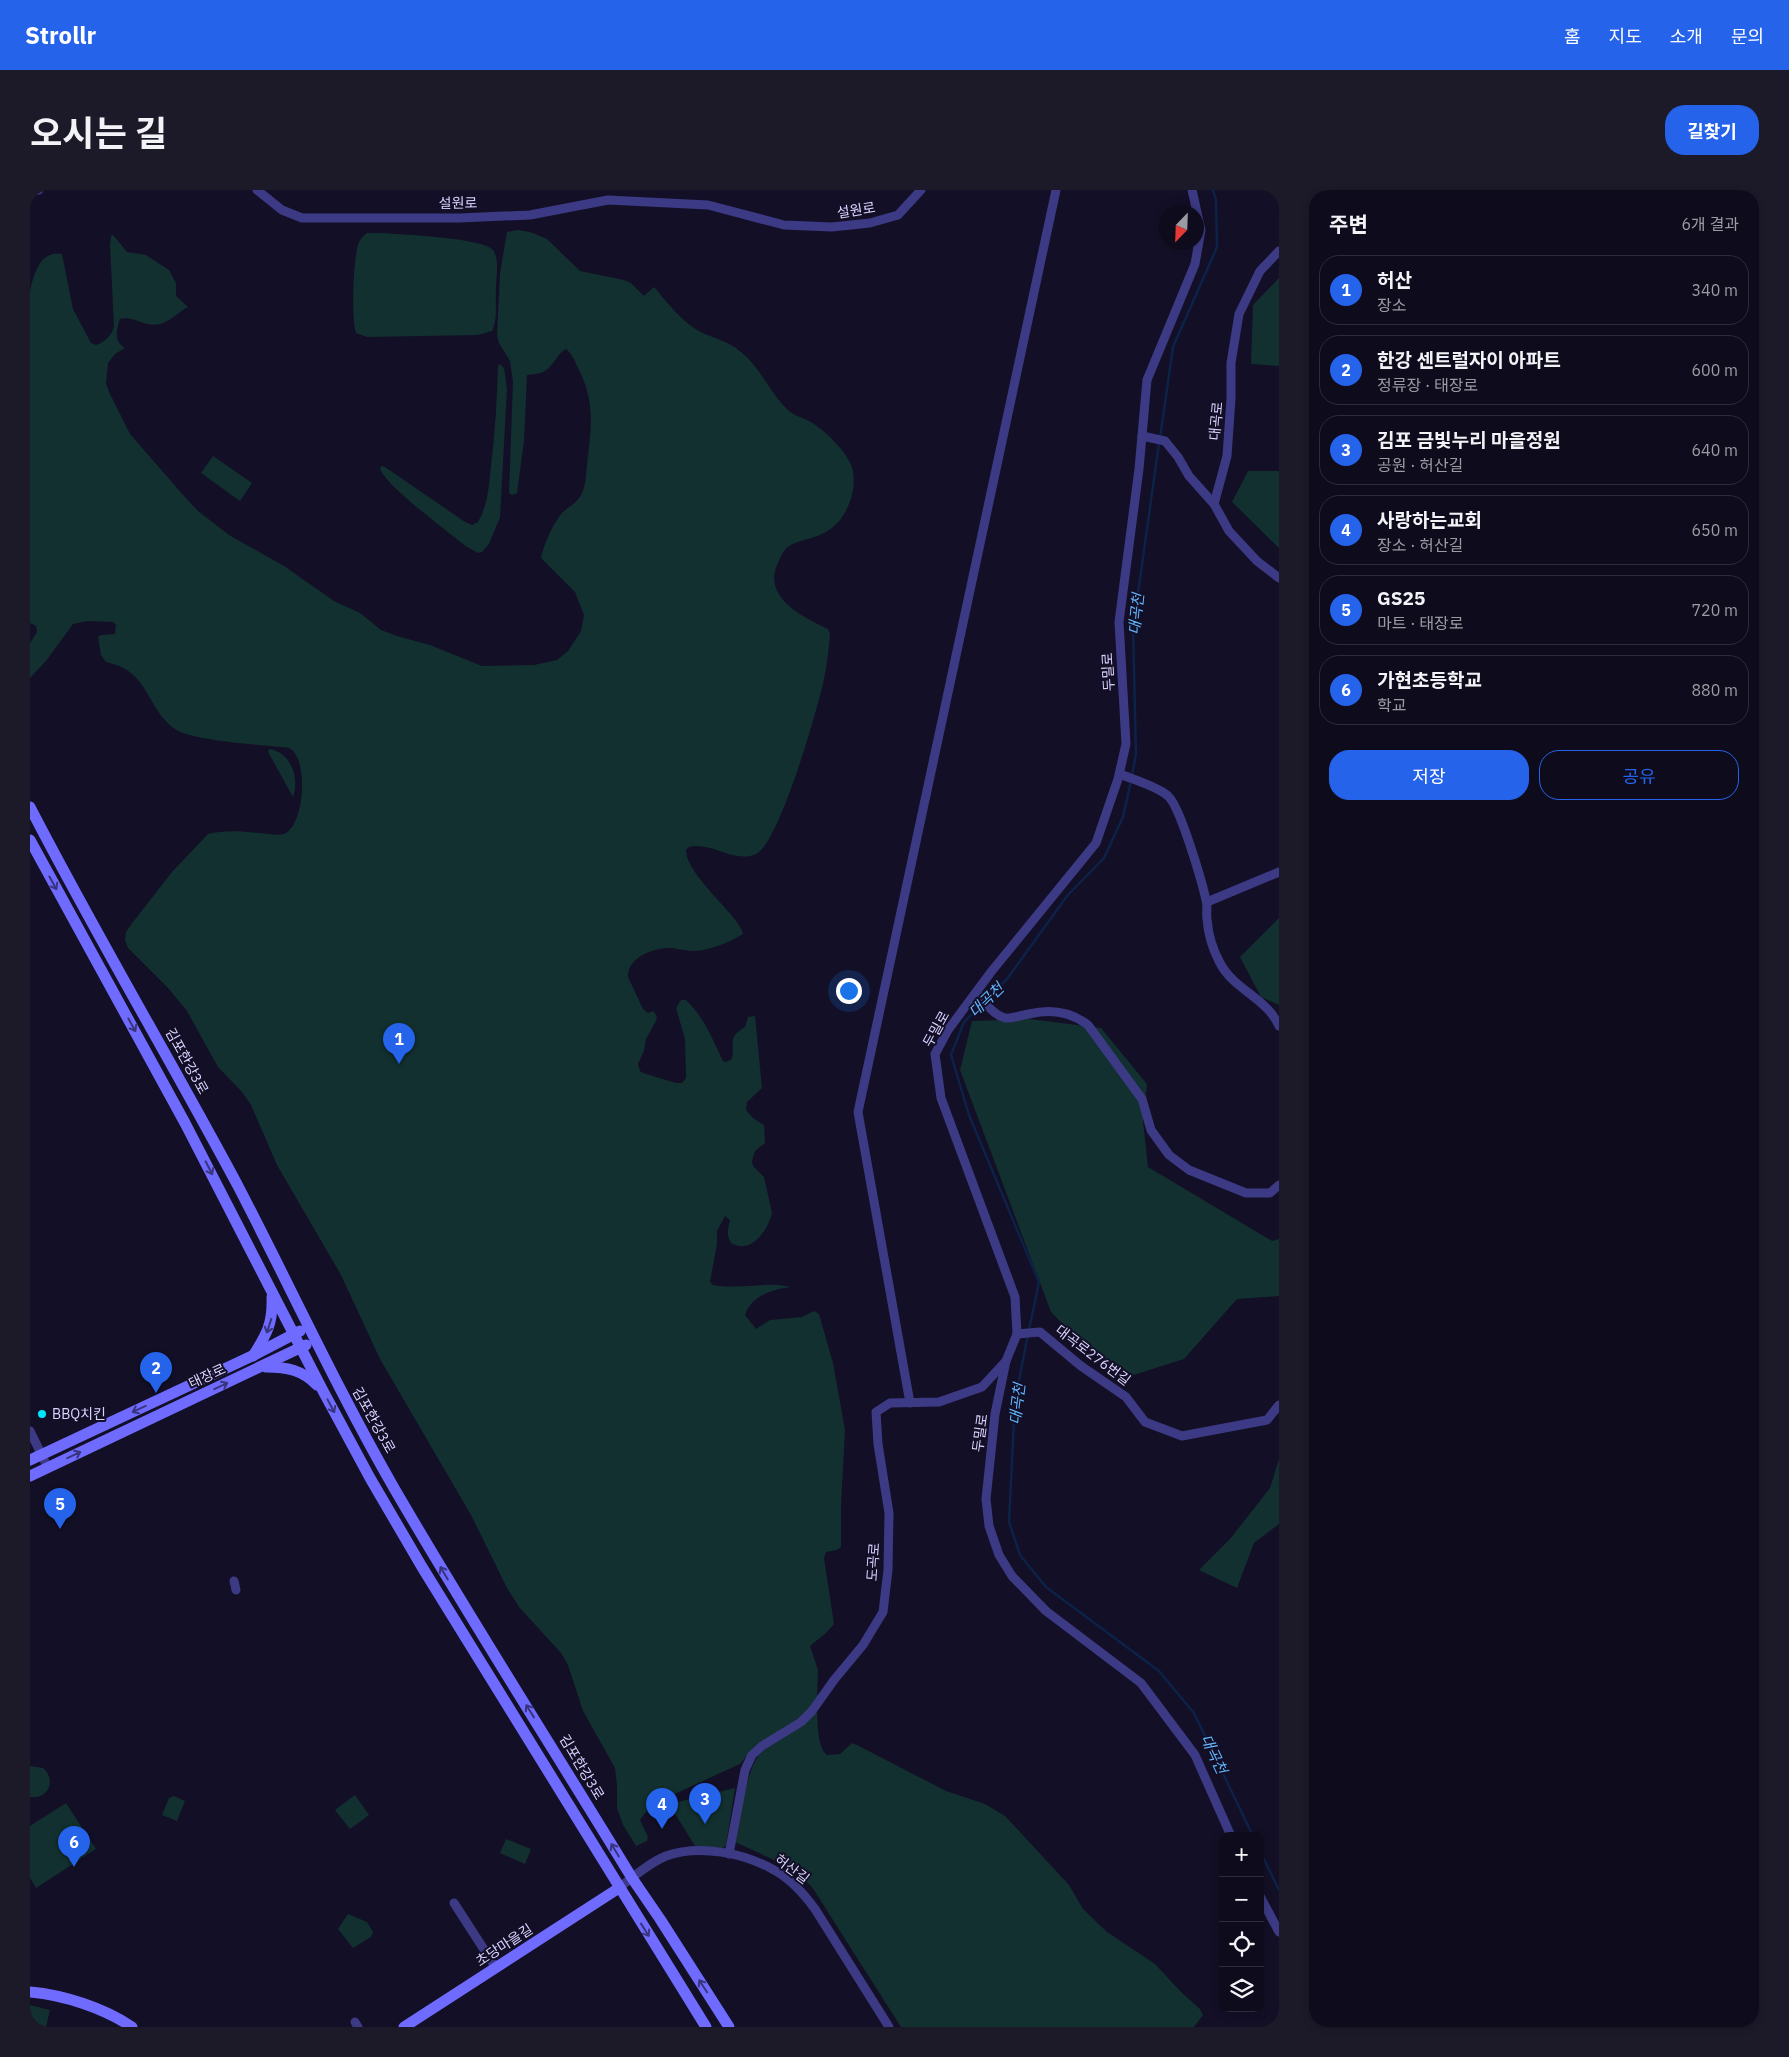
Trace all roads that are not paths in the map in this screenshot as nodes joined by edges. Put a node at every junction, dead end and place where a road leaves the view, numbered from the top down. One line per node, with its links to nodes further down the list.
1 (30, 190): 2 (street)
2 (39, 190)
3 (257, 190): 4 (street, 설원로)
4 (921, 190)
5 (1056, 190): 29 (street)
6 (1192, 190): 8 (street, 두밀로)
7 (1279, 251): 9 (street, 대곡로)
8 (1142, 436): 9 (street); 11 (street, 두밀로)
9 (1214, 504): 10 (street)
10 (1279, 578)
11 (1123, 775): 15 (street); 16 (street, 두밀로)
12 (30, 807): 20 (street, 김포한강3로)
13 (30, 840): 19 (street, one-way to 19)
14 (1279, 872): 15 (street)
15 (1207, 902): 17 (street)
16 (978, 995): 18 (street); 22 (street, 두밀로)
17 (1279, 1026)
18 (1279, 1185)
19 (272, 1292): 21 (street); 25 (street, one-way to 25)
20 (308, 1326): 21 (street); 23 (street, 김포한강3로)
21 (293, 1334): 24 (street); 25 (street)
22 (1020, 1334): 26 (street, 두밀로); 30 (street, 대곡로276번길)
23 (315, 1340): 24 (street, 태장로); 38 (street, 김포한강3로, one-way to 23)
24 (301, 1347): 27 (street, 태장로); 28 (street)
25 (252, 1356): 32 (street, one-way to 32)
26 (1006, 1361): 29 (street); 36 (street, 두밀로)
27 (262, 1367): 28 (street); 34 (street, 태장로, one-way to 27)
28 (322, 1389): 39 (street, one-way to 39)
29 (910, 1403): 37 (street, 도곡로)
30 (1279, 1405)
31 (30, 1431): 32 (street)
32 (42, 1455): 33 (street); 34 (street)
33 (30, 1460)
34 (48, 1468): 35 (street, 태장로)
35 (30, 1476)
36 (1229, 1832)
37 (729, 1854): 38 (street, 허산길); 49 (street, 허산길)
38 (632, 1878): 39 (street, 허산길); 48 (street, 김포한강3로, one-way to 38)
39 (619, 1888): 43 (street, 초당마을길); 47 (street, one-way to 47)
40 (454, 1903): 43 (street)
41 (1264, 1904): 42 (street)
42 (1279, 1932)
43 (496, 1968): 46 (street, 초당마을길)
44 (30, 1992): 45 (street)
45 (132, 2027)
46 (404, 2027)
47 (706, 2027)
48 (730, 2027)
49 (889, 2027)

